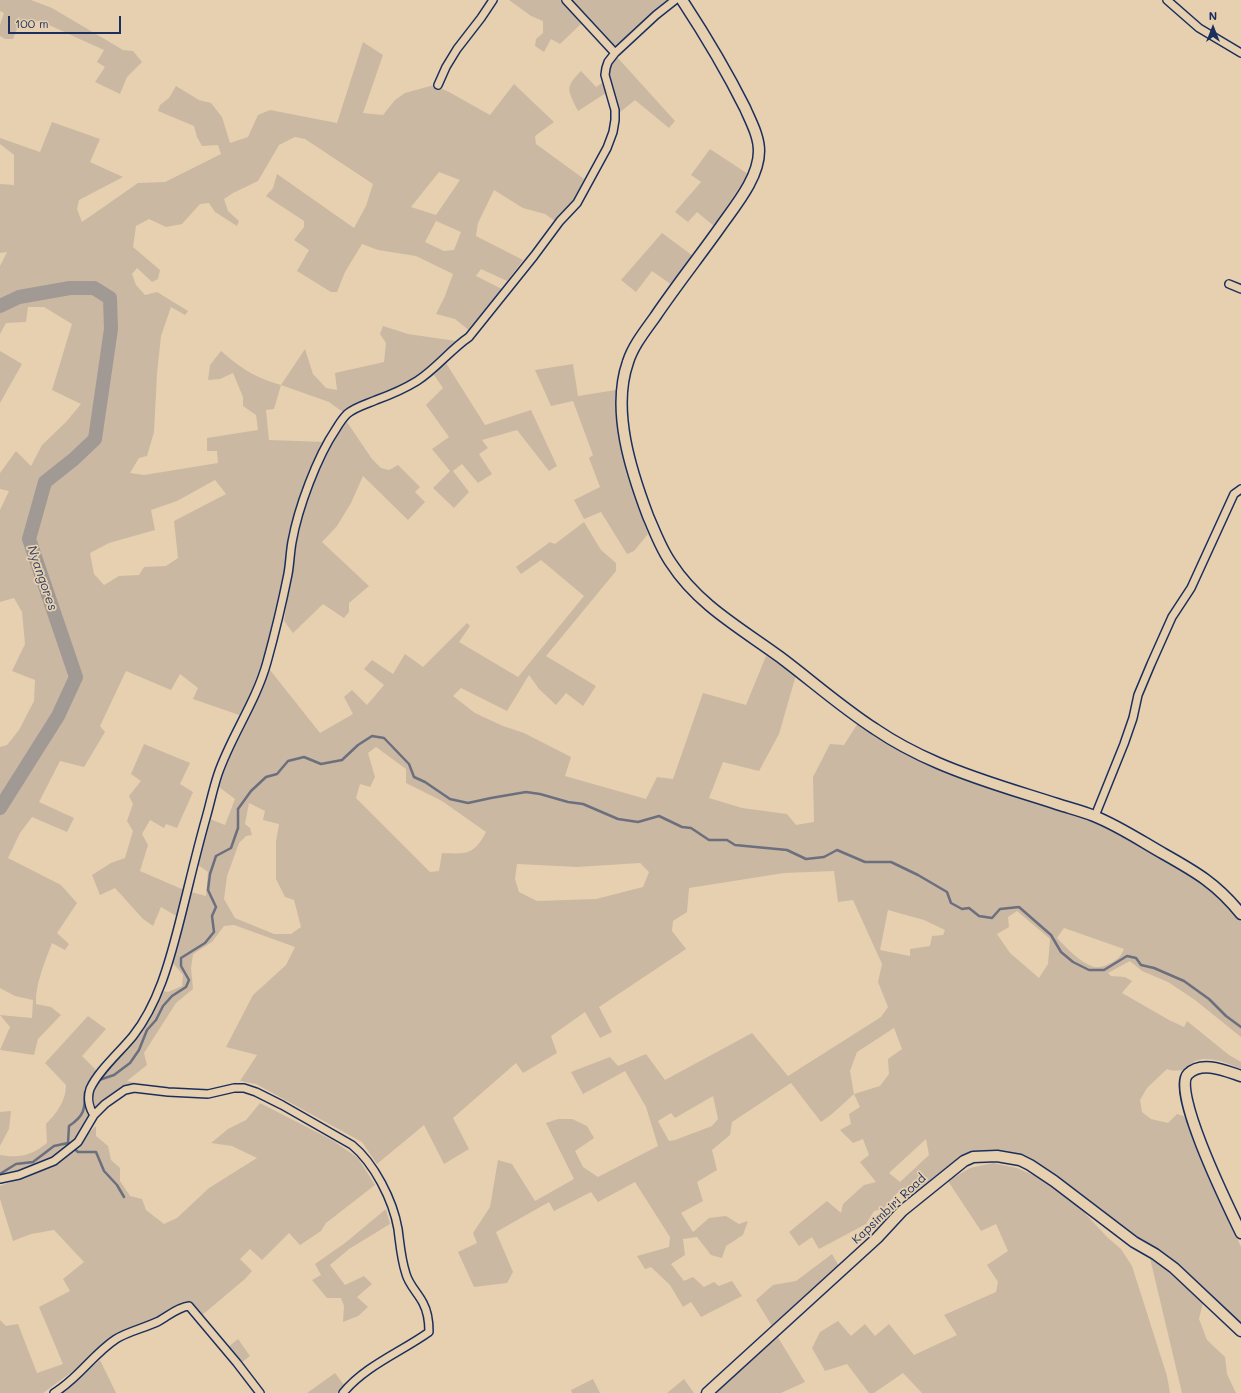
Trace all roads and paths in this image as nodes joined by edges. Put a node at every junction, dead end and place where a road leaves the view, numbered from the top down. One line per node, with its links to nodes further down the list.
1 (493, 0): 8 (street)
2 (566, 0): 6 (street)
3 (675, 0): 6 (street)
4 (682, 0): 12 (street)
5 (1167, 0): 7 (street)
6 (615, 53): 15 (street)
7 (1241, 53)
8 (438, 85)
9 (1228, 284): 10 (street)
10 (1241, 289)
11 (1241, 489): 12 (street)
12 (1095, 816): 13 (street)
13 (1241, 914)
14 (1241, 1076): 17 (street)
15 (94, 1115): 16 (street); 21 (street)
16 (0, 1180)
17 (1241, 1233)
18 (1241, 1331): 22 (street, Kapsimbiri Road)
19 (54, 1393): 20 (street)
20 (260, 1393)
21 (343, 1393)
22 (707, 1393)

